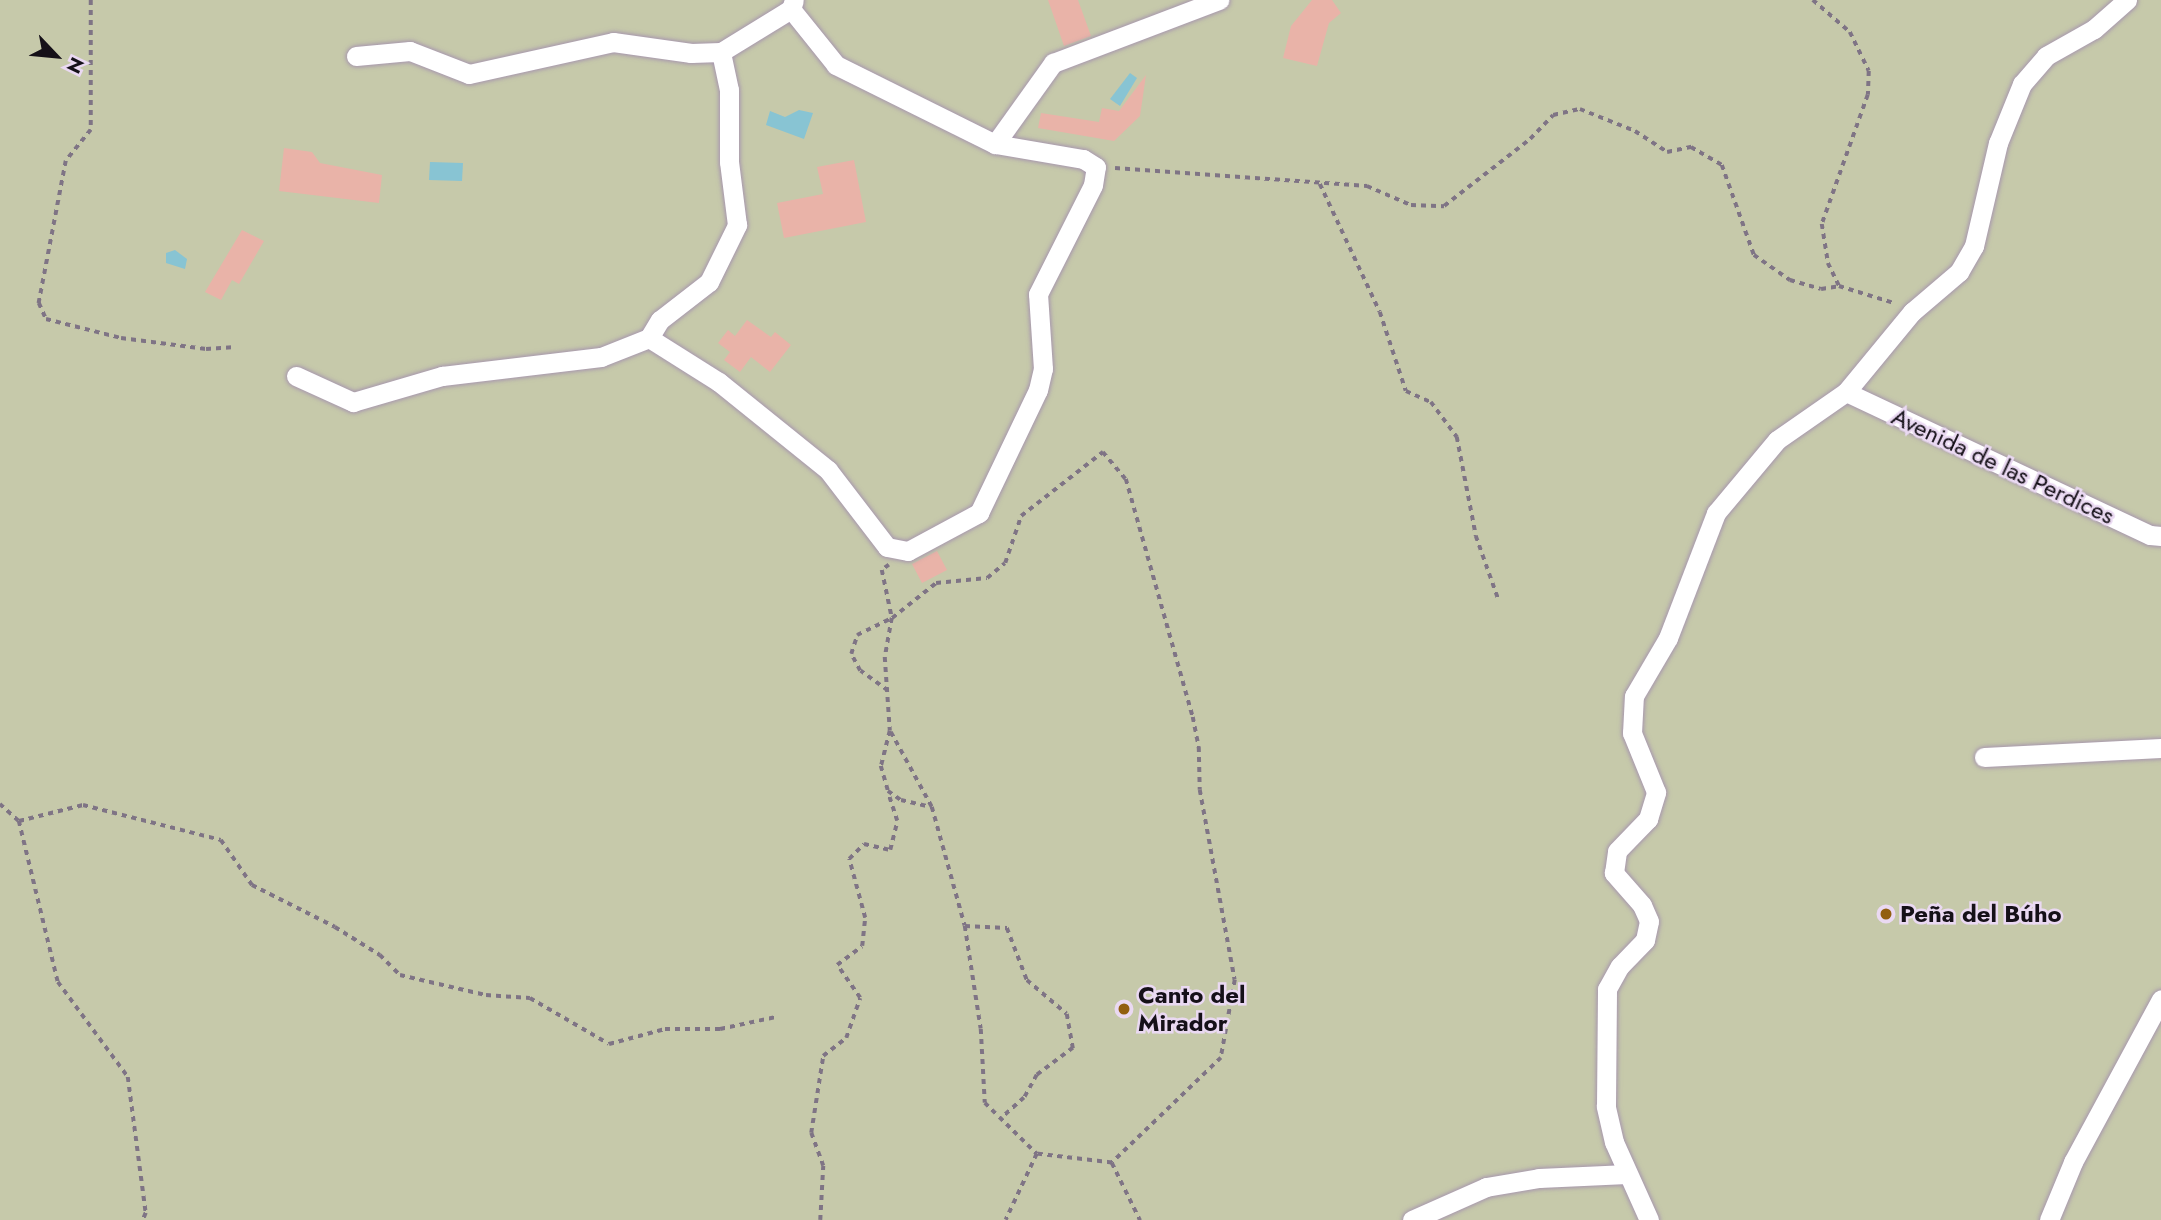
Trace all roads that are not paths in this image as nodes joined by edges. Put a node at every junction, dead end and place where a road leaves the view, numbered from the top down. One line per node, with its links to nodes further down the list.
1 (1219, 0): 6 (street)
2 (2127, 0): 9 (street)
3 (792, 4): 4 (street); 6 (street)
4 (721, 52): 5 (street); 7 (street)
5 (356, 56)
6 (995, 145): 7 (street)
7 (649, 338): 8 (street)
8 (296, 376)
9 (1846, 392): 10 (street, Avenida de las Perdices); 14 (street)
10 (2161, 536)
11 (2161, 748): 12 (street)
12 (1984, 757)
13 (2161, 999): 17 (street)
14 (1627, 1174): 15 (street); 16 (street)
15 (1412, 1220)
16 (1649, 1220)
17 (2049, 1220)

